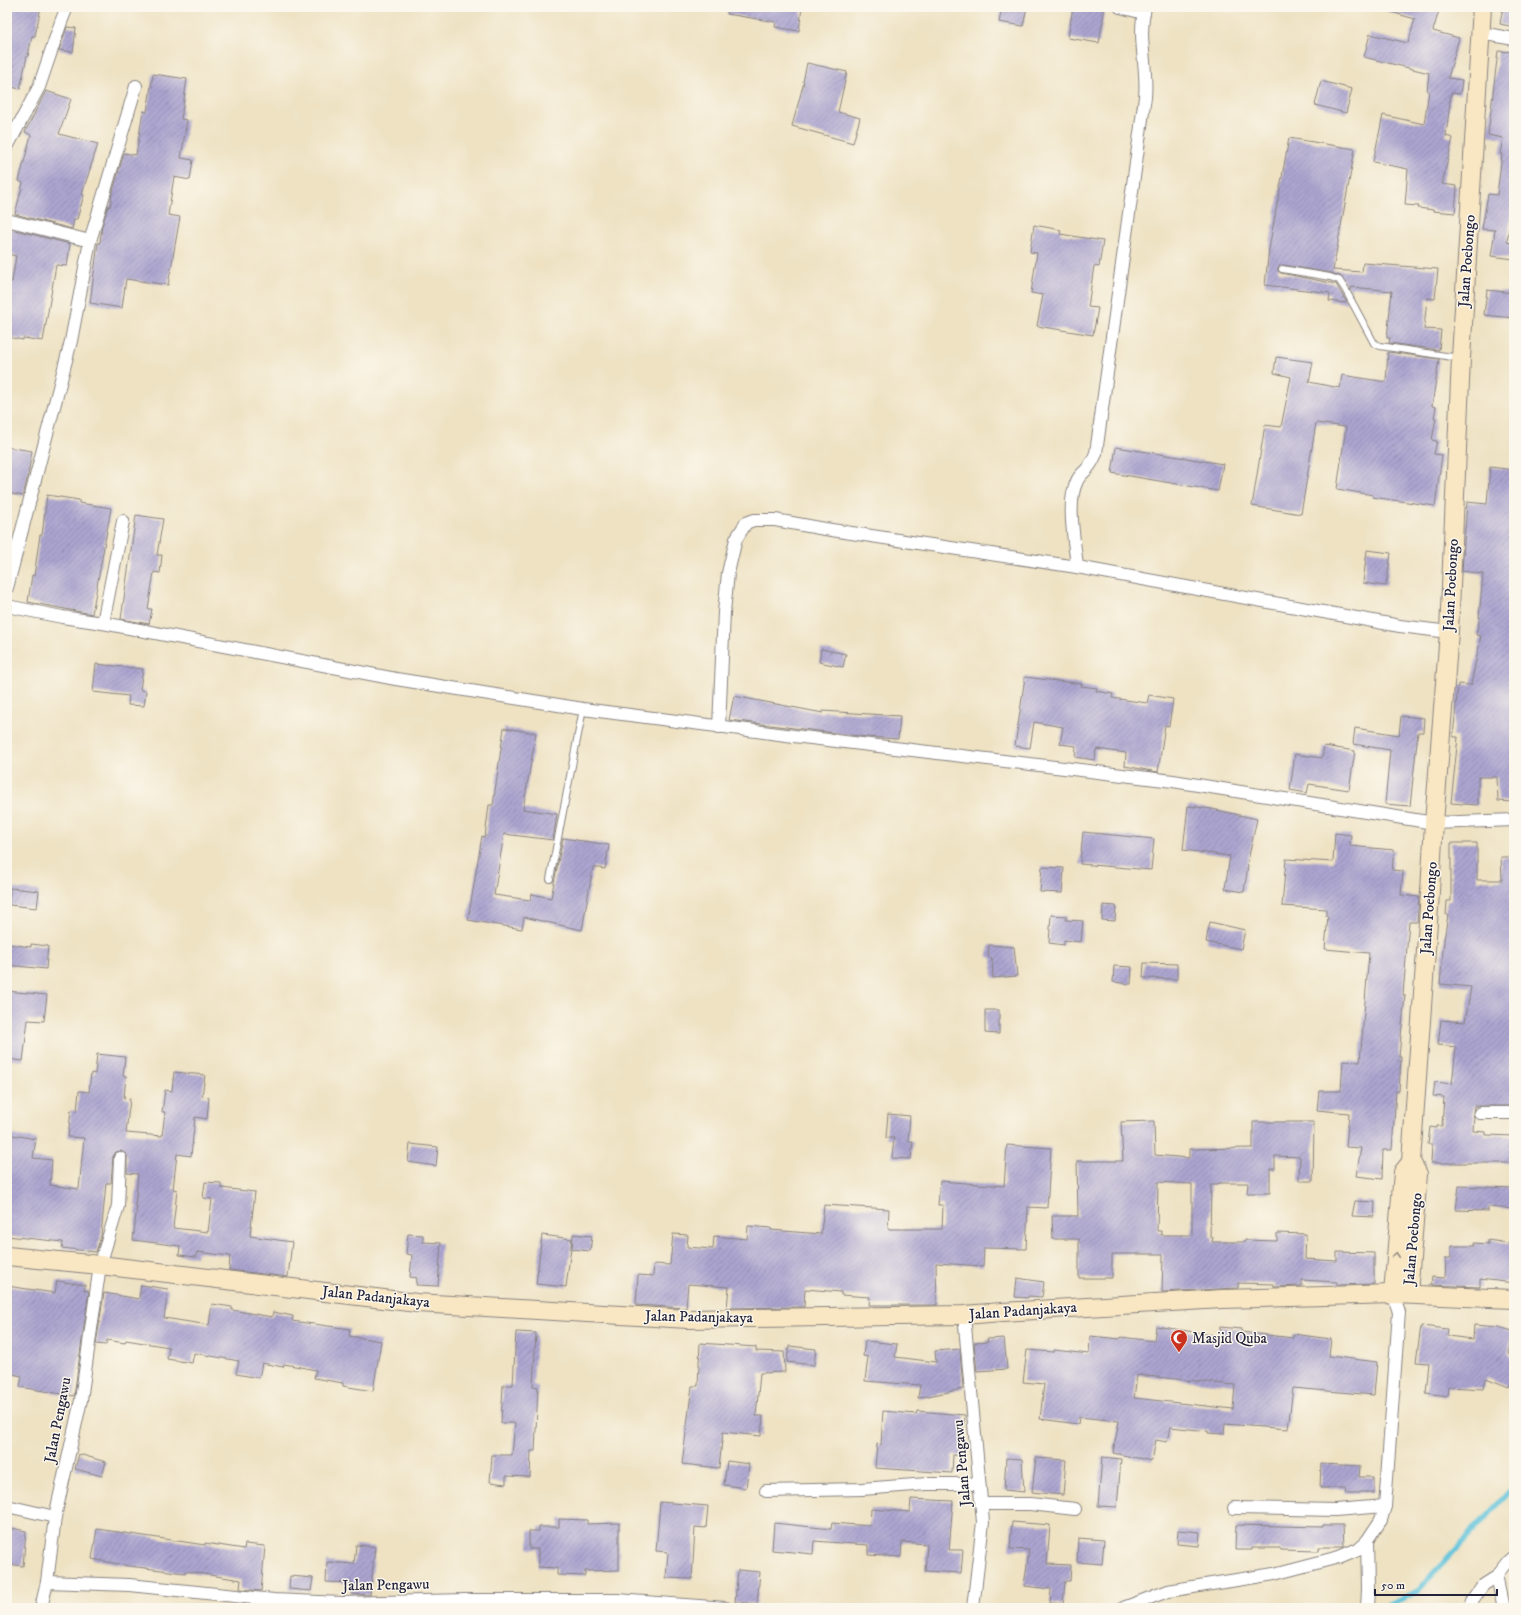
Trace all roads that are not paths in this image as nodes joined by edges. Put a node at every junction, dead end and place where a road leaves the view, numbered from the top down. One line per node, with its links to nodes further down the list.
1 (68, 7): 8 (street)
2 (1120, 7): 4 (street)
3 (1482, 7): 5 (main road, Jalan Poebongo)
4 (1144, 10): 14 (street)
5 (1481, 33): 6 (street); 12 (main road, Jalan Poebongo)
6 (1514, 39)
7 (136, 86): 10 (street)
8 (7, 147)
9 (7, 220): 10 (street)
10 (90, 241): 15 (street)
11 (1282, 269): 12 (lane)
12 (1461, 358): 18 (main road, Jalan Poebongo)
13 (123, 521): 17 (street)
14 (1077, 567): 18 (street); 20 (street)
15 (7, 588)
16 (7, 606): 17 (street)
17 (103, 623): 19 (street)
18 (1449, 632): 22 (main road, Jalan Poebongo)
19 (583, 709): 20 (street); 23 (lane)
20 (719, 727): 22 (street)
21 (1514, 820): 22 (street)
22 (1434, 823): 29 (main road, Jalan Poebongo)
23 (550, 879)
24 (1480, 1113): 25 (street)
25 (1514, 1113)
26 (120, 1158): 28 (street, Jalan Pengawu)
27 (7, 1256): 28 (main road, Jalan Padanjakaya)
28 (100, 1265): 31 (main road, Jalan Padanjakaya); 39 (street, Jalan Pengawu)
29 (1400, 1294): 30 (main road, Jalan Padanjakaya); 31 (main road, Jalan Padanjakaya); 36 (street)
30 (1514, 1299)
31 (964, 1315): 32 (street, Jalan Pengawu)
32 (980, 1484): 33 (street); 34 (street, Jalan Pengawu)
33 (766, 1491)
34 (981, 1504): 38 (street); 47 (street, Jalan Pengawu)
35 (7, 1506): 39 (street)
36 (1385, 1506): 37 (street); 40 (street)
37 (1234, 1508)
38 (1075, 1510)
39 (54, 1517): 43 (street, Jalan Pengawu)
40 (1367, 1541): 48 (street); 49 (street)
41 (1514, 1558): 42 (street)
42 (1497, 1576): 50 (street); 51 (street)
43 (47, 1582): 44 (street, Jalan Pengawu); 45 (street, Jalan Pengawu)
44 (465, 1604): 46 (street, Jalan Pengawu)
45 (41, 1608)
46 (726, 1608)
47 (973, 1608)
48 (1123, 1608)
49 (1367, 1608)
50 (1470, 1608)
51 (1504, 1608)

